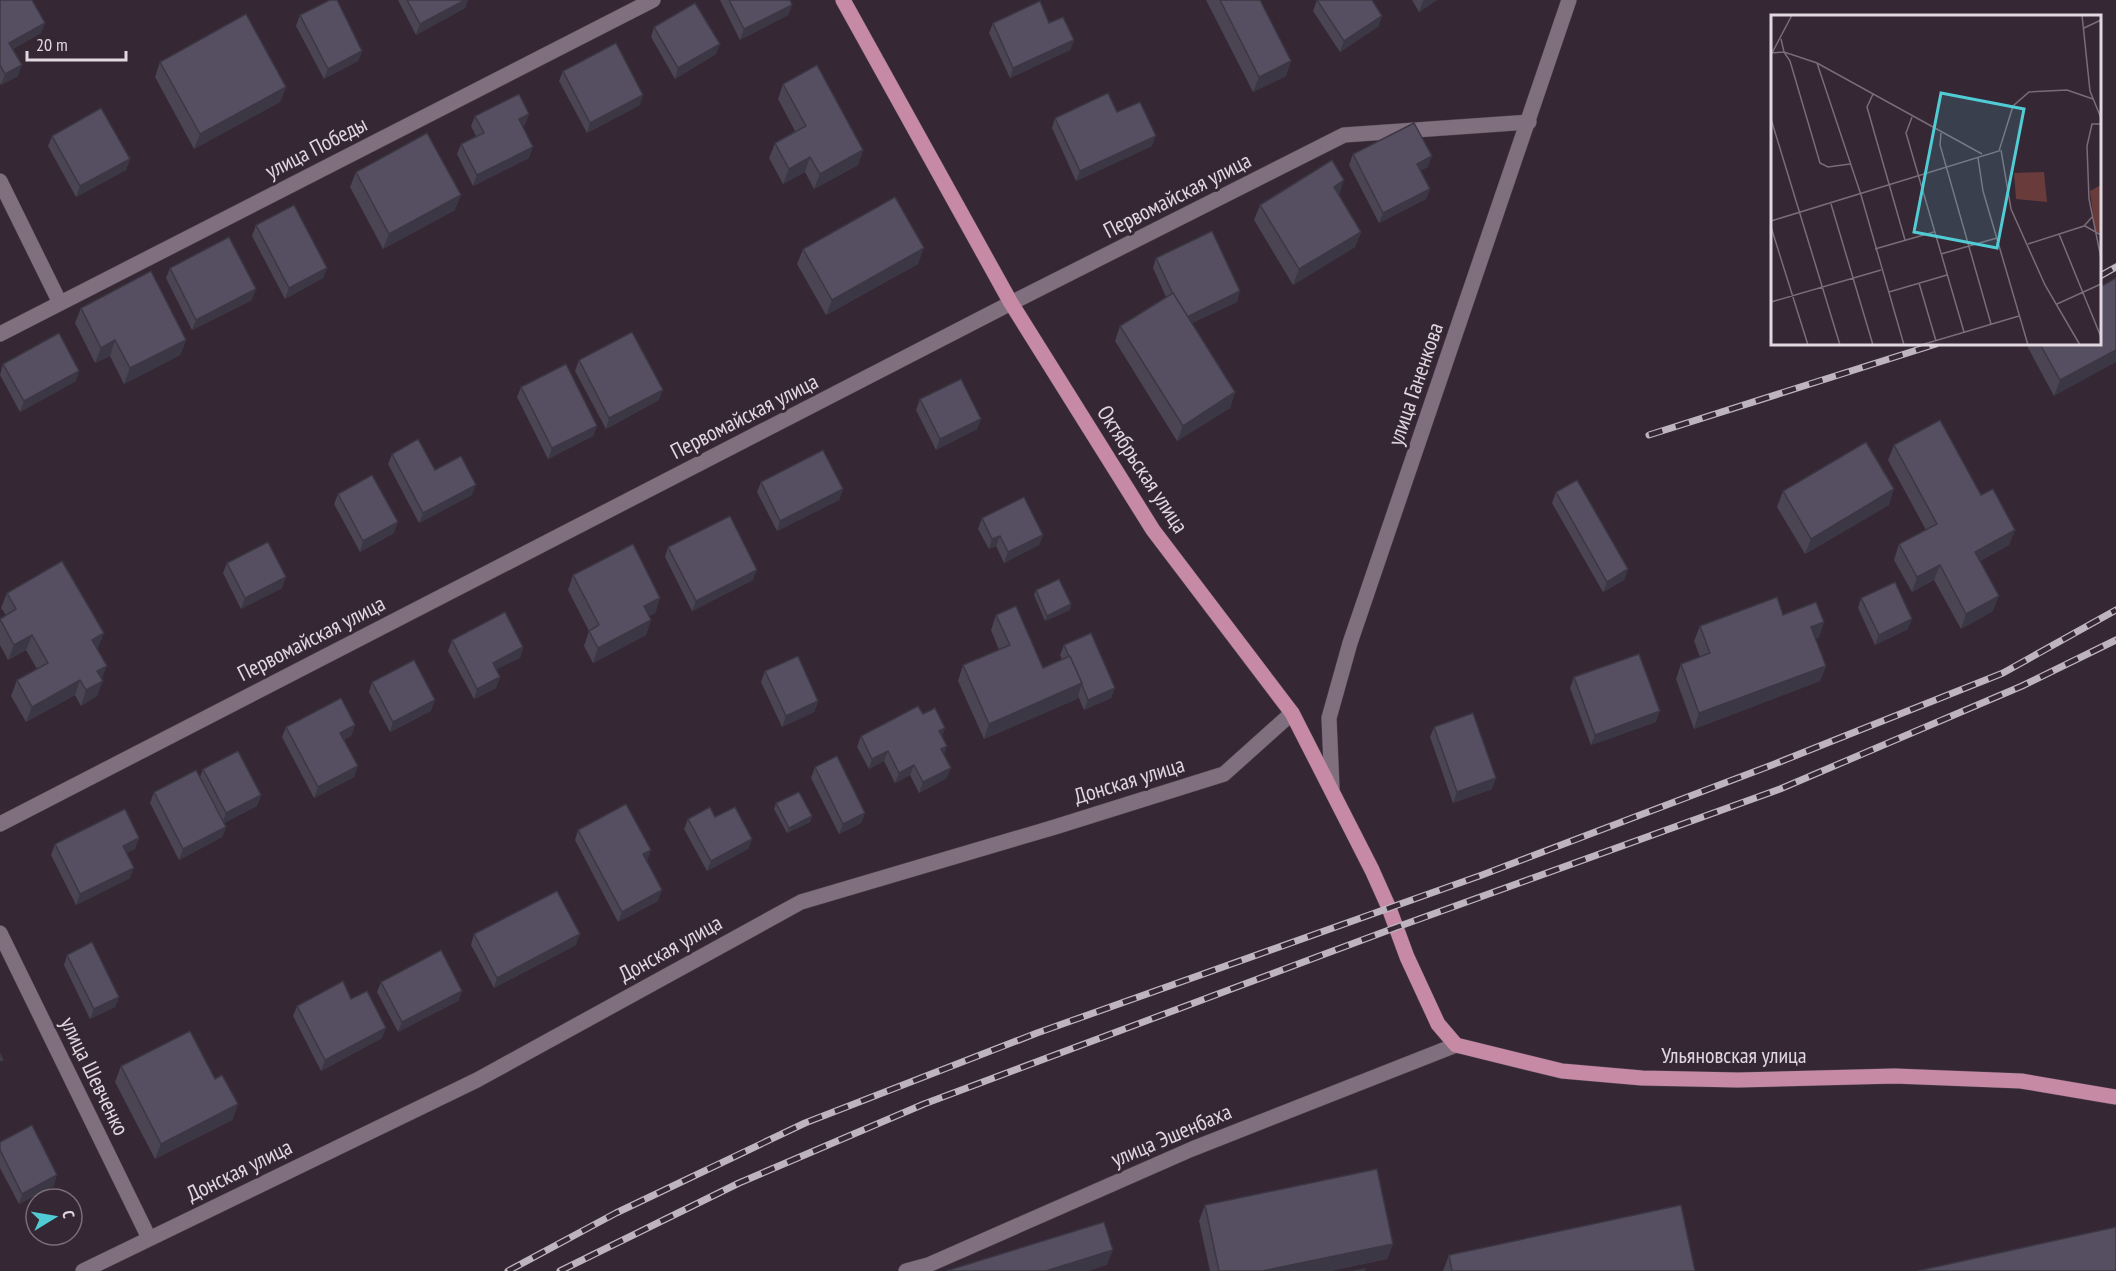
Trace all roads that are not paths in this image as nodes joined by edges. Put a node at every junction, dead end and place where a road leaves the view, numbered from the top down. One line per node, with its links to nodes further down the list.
1 (653, 0): 6 (street, улица Победы)
2 (843, 0): 7 (main road, Октябрьская улица)
3 (1569, 0): 4 (street, улица Ганенкова)
4 (1529, 123): 7 (street, Первомайская улица); 10 (street, улица Ганенкова)
5 (0, 181): 6 (street)
6 (60, 303): 8 (street, улица Победы)
7 (1011, 303): 9 (main road, Октябрьская улица); 11 (street, Первомайская улица)
8 (0, 334)
9 (1292, 713): 10 (main road, Октябрьская улица); 15 (street, Донская улица)
10 (1332, 788): 13 (main road, Октябрьская улица)
11 (0, 824)
12 (0, 933): 15 (street, улица Шевченко)
13 (1456, 1045): 14 (main road, Ульяновская улица); 17 (street, улица Эшенбаха)
14 (2116, 1097)
15 (149, 1238): 16 (street, Донская улица)
16 (83, 1271)
17 (906, 1271)

